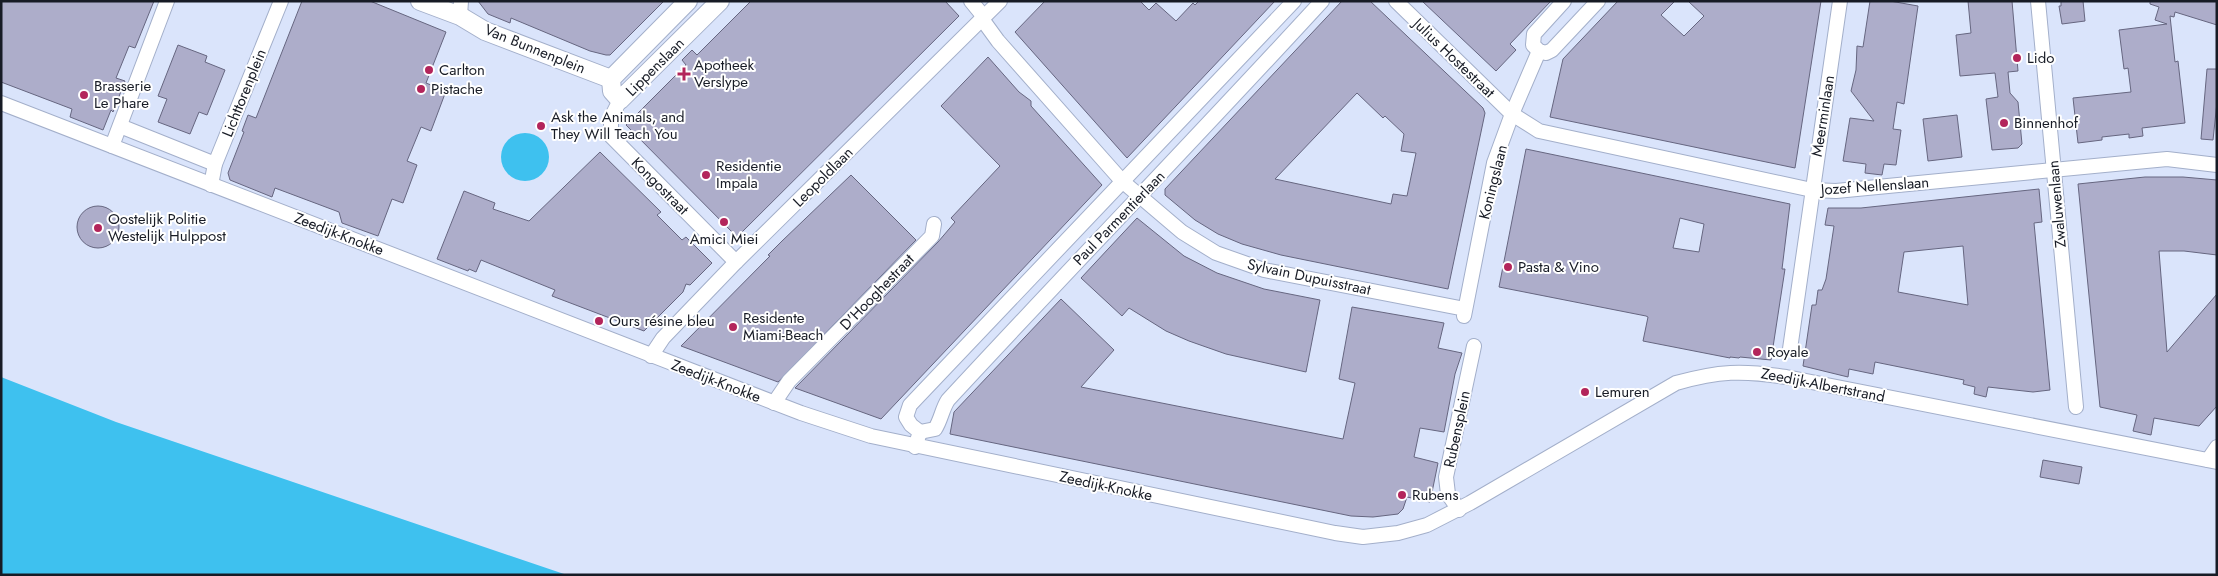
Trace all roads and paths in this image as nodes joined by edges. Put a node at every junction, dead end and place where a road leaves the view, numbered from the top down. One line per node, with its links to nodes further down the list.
1 (167, 1): 22 (street)
2 (281, 1): 24 (street, Lichttorenplein)
3 (420, 1): 15 (street, Van Bunnenplein)
4 (688, 1): 18 (street, Lippenslaan)
5 (720, 1): 19 (street, Lippenslaan)
6 (971, 1): 16 (street, Sylvain Dupuisstraat)
7 (1000, 1): 16 (street, Leopoldlaan)
8 (1294, 1): 27 (street, Paul Parmentierlaan)
9 (1322, 1): 30 (street, Paul Parmentierlaan)
10 (1396, 1): 21 (street, Julius Hostestraat)
11 (1564, 1): 17 (street, Koningslaan)
12 (1598, 1): 17 (street)
13 (1840, 1): 29 (street, Meerminlaan)
14 (2038, 1): 26 (street, Zwaluwenlaan)
15 (460, 9): 18 (street, Van Bunnenplein)
16 (983, 18): 27 (street, Sylvain Dupuisstraat); 32 (street, Leopoldlaan)
17 (1539, 52): 21 (street, Koningslaan)
18 (611, 79): 19 (street, Lippenslaan)
19 (620, 100): 32 (street, Kongostraat)
20 (1, 103): 23 (street, Zeedijk-Knokke)
21 (1512, 114): 29 (street, Jozef Nellenslaan); 33 (street, Koningslaan)
22 (120, 126): 23 (street); 24 (street)
23 (112, 146): 28 (street, Zeedijk-Knokke)
24 (215, 164): 28 (street, Lichttorenplein)
25 (2217, 165): 26 (street, Jozef Nellenslaan)
26 (2054, 170): 29 (street, Jozef Nellenslaan); 38 (street, Zwaluwenlaan)
27 (1122, 182): 30 (street, Sylvain Dupuisstraat); 39 (street, Paul Parmentierlaan)
28 (211, 185): 36 (street, Zeedijk-Knokke)
29 (1812, 190): 35 (street, Meerminlaan)
30 (1140, 197): 33 (street, Sylvain Dupuisstraat); 39 (street, Paul Parmentierlaan)
31 (934, 224): 37 (street, D'Hooghestraat)
32 (736, 262): 36 (street, Leopoldlaan)
33 (1464, 313)
34 (1474, 346): 43 (street, Rubensplein)
35 (1790, 349)
36 (651, 356): 37 (street, Zeedijk-Knokke)
37 (774, 403): 40 (street, Zeedijk-Knokke)
38 (2076, 407)
39 (920, 432): 40 (street)
40 (915, 446): 43 (street, Zeedijk-Knokke)
41 (2217, 447): 42 (street)
42 (2212, 461): 43 (street, Zeedijk-Albertstrand)
43 (1459, 510)

